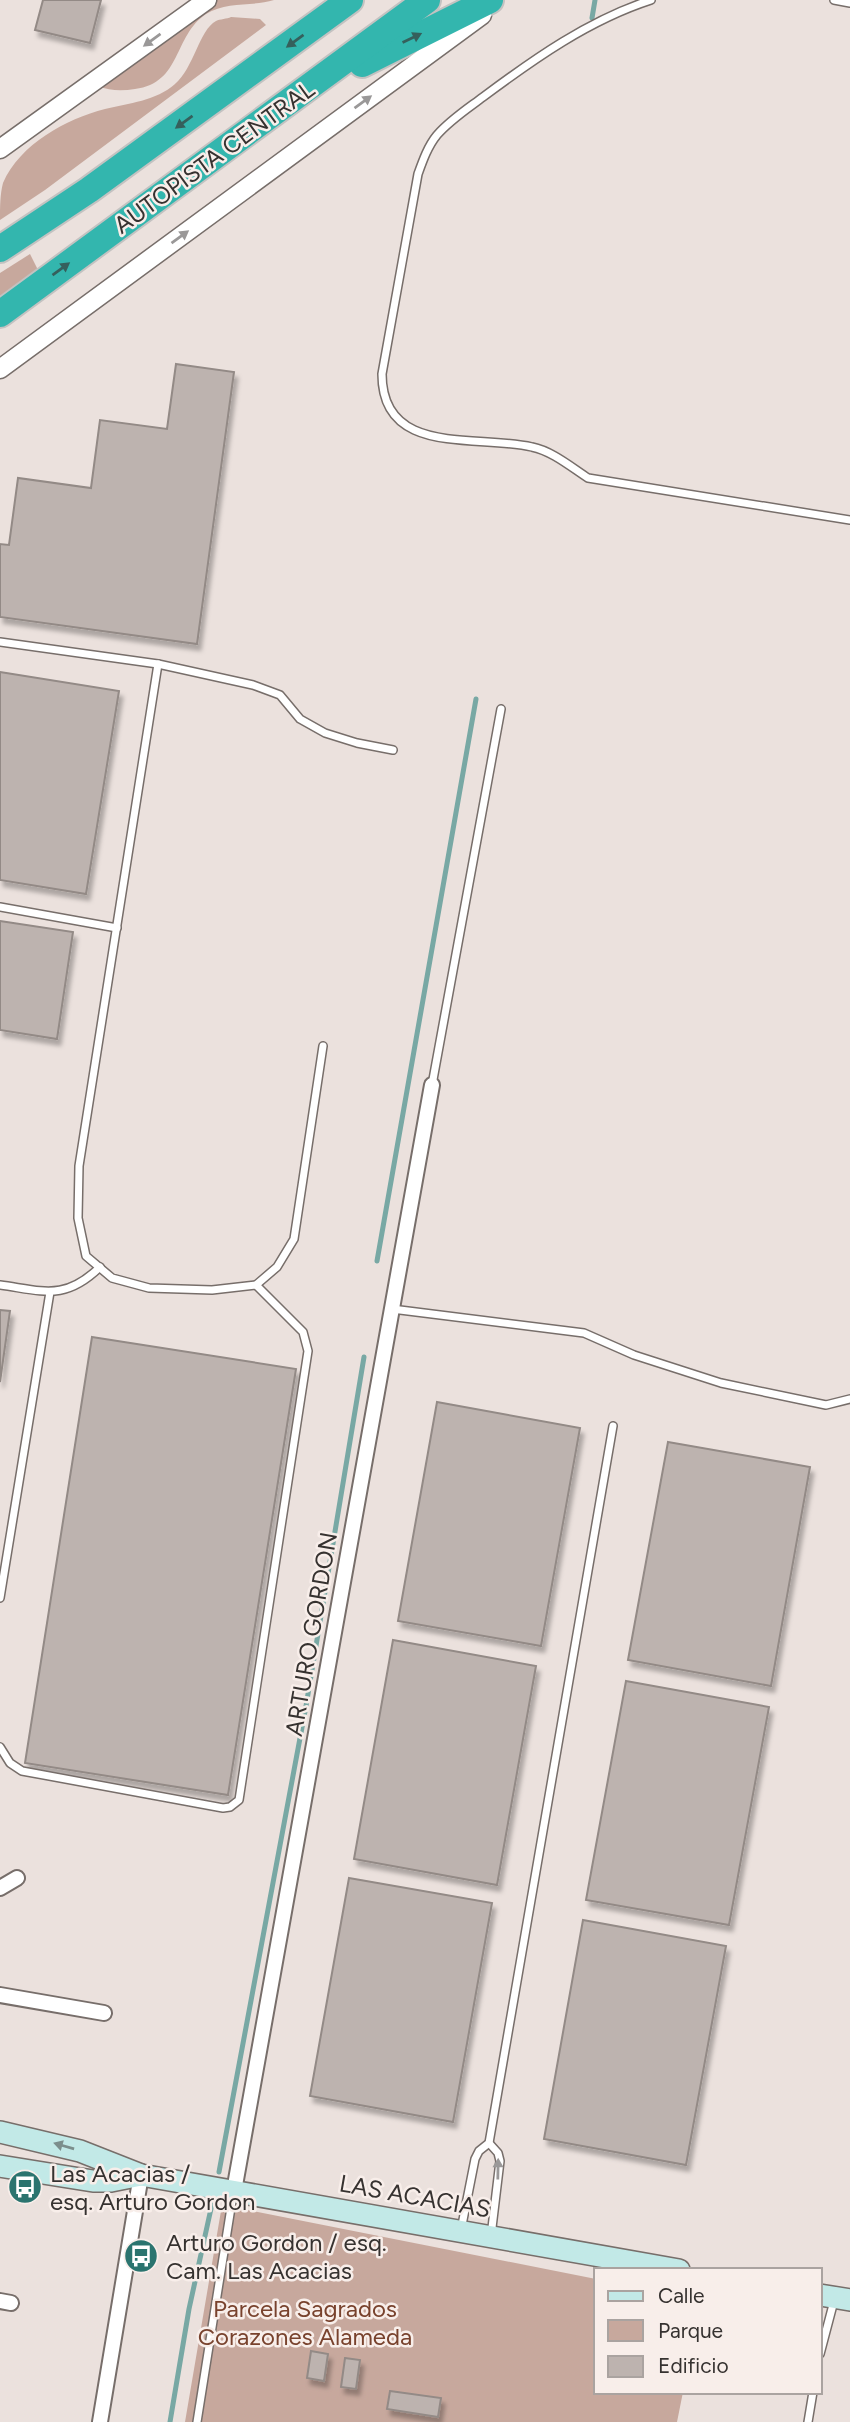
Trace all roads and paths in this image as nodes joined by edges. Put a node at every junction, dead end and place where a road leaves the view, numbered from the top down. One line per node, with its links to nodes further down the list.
1 (207, 0): 10 (street, one-way to 10)
2 (350, 0): 11 (highway, AUTOPISTA CENTRAL, one-way to 11)
3 (427, 0): 9 (highway, AUTOPISTA CENTRAL)
4 (490, 0): 9 (highway, one-way to 4)
5 (502, 0): 13 (street, one-way to 5)
6 (651, 0): 14 (lane)
7 (834, 0): 8 (lane)
8 (850, 3)
9 (306, 89): 12 (highway, AUTOPISTA CENTRAL, one-way to 9)
10 (0, 149)
11 (0, 249)
12 (0, 314)
13 (0, 369)
14 (850, 520)
15 (0, 642): 16 (lane)
16 (158, 664): 18 (lane); 20 (lane)
17 (501, 709): 22 (lane)
18 (393, 750)
19 (0, 907): 20 (lane)
20 (117, 928): 23 (lane)
21 (323, 1046): 25 (lane)
22 (432, 1085): 27 (street, ARTURO GORDON)
23 (100, 1268): 25 (lane); 26 (lane)
24 (0, 1285): 26 (lane)
25 (256, 1285): 31 (lane)
26 (50, 1292): 30 (lane)
27 (393, 1309): 28 (lane); 42 (street, ARTURO GORDON)
28 (850, 1399)
29 (612, 1426): 38 (lane)
30 (0, 1598)
31 (0, 1747)
32 (17, 1878): 33 (street)
33 (0, 1888)
34 (0, 1995): 35 (street)
35 (104, 2012)
36 (0, 2132): 37 (main road, LAS ACACIAS)
37 (33, 2138): 40 (main road); 41 (main road, LAS ACACIAS, one-way to 37)
38 (489, 2143): 43 (lane); 44 (lane, one-way to 38)
39 (0, 2166): 40 (main road, LAS ACACIAS)
40 (26, 2171): 41 (main road, LAS ACACIAS)
41 (141, 2175): 42 (main road, LAS ACACIAS); 49 (street)
42 (234, 2191): 43 (main road, LAS ACACIAS); 50 (lane)
43 (461, 2231): 44 (main road, LAS ACACIAS)
44 (491, 2237): 45 (main road, LAS ACACIAS)
45 (668, 2268)
46 (835, 2297): 47 (lane)
47 (822, 2346)
48 (813, 2394): 51 (lane)
49 (100, 2422)
50 (197, 2422)
51 (808, 2422)

